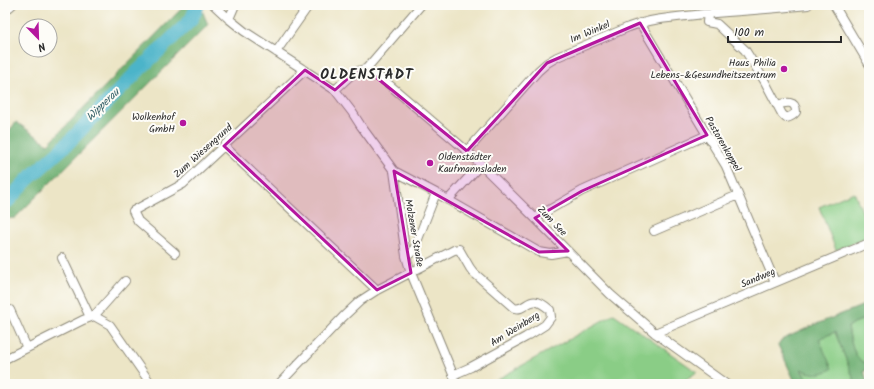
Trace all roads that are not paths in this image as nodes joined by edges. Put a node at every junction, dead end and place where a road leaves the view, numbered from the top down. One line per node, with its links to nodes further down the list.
1 (12, 5): 10 (street)
2 (235, 5): 12 (street)
3 (309, 5): 14 (street)
4 (421, 5): 16 (street)
5 (721, 5): 11 (street)
6 (808, 5): 9 (street, Im Winkel)
7 (834, 5): 15 (street)
8 (216, 7): 12 (street, Molzener Straße)
9 (743, 8): 11 (street, Im Winkel)
10 (5, 11)
11 (709, 14): 13 (street, Im Winkel); 19 (street)
12 (229, 19): 14 (street, Molzener Straße)
13 (640, 23): 20 (street, Pastorenkoppel); 22 (street, Im Winkel)
14 (276, 52): 17 (street, Molzener Straße)
15 (869, 64)
16 (366, 68): 18 (street); 22 (street, Zum See)
17 (304, 70): 18 (street, Molzener Straße); 21 (street, Zum Wiesengrund)
18 (335, 90): 24 (street, Molzener Straße)
19 (778, 104)
20 (707, 135): 26 (street, Pastorenkoppel); 28 (street)
21 (224, 146): 32 (street, Zum Wiesengrund); 38 (street)
22 (467, 151): 23 (street, Zum See)
23 (481, 164): 27 (street); 28 (street, Zum See)
24 (394, 171): 25 (street); 33 (street, Molzener Straße)
25 (436, 193): 27 (street); 33 (street)
26 (738, 195): 29 (street); 37 (street, Pastorenkoppel)
27 (448, 200): 31 (street)
28 (535, 218): 31 (street, Zum See)
29 (654, 231)
30 (869, 243): 37 (street, Sandweg)
31 (568, 251): 41 (street, Zum See)
32 (175, 253)
33 (406, 256): 35 (street, Molzener Straße)
34 (62, 258): 40 (street)
35 (411, 273): 38 (street); 44 (street, Molzener Straße); 44 (street, Am Weinberg)
36 (125, 281): 40 (street)
37 (774, 282): 41 (street, Sandweg)
38 (377, 290): 46 (street)
39 (10, 310): 42 (street)
40 (92, 317): 42 (street); 45 (street)
41 (655, 333): 48 (street, Zum See)
42 (27, 348): 43 (street)
43 (5, 359)
44 (453, 375): 47 (street, Molzener Straße)
45 (151, 384)
46 (279, 384)
47 (457, 384)
48 (726, 384)

